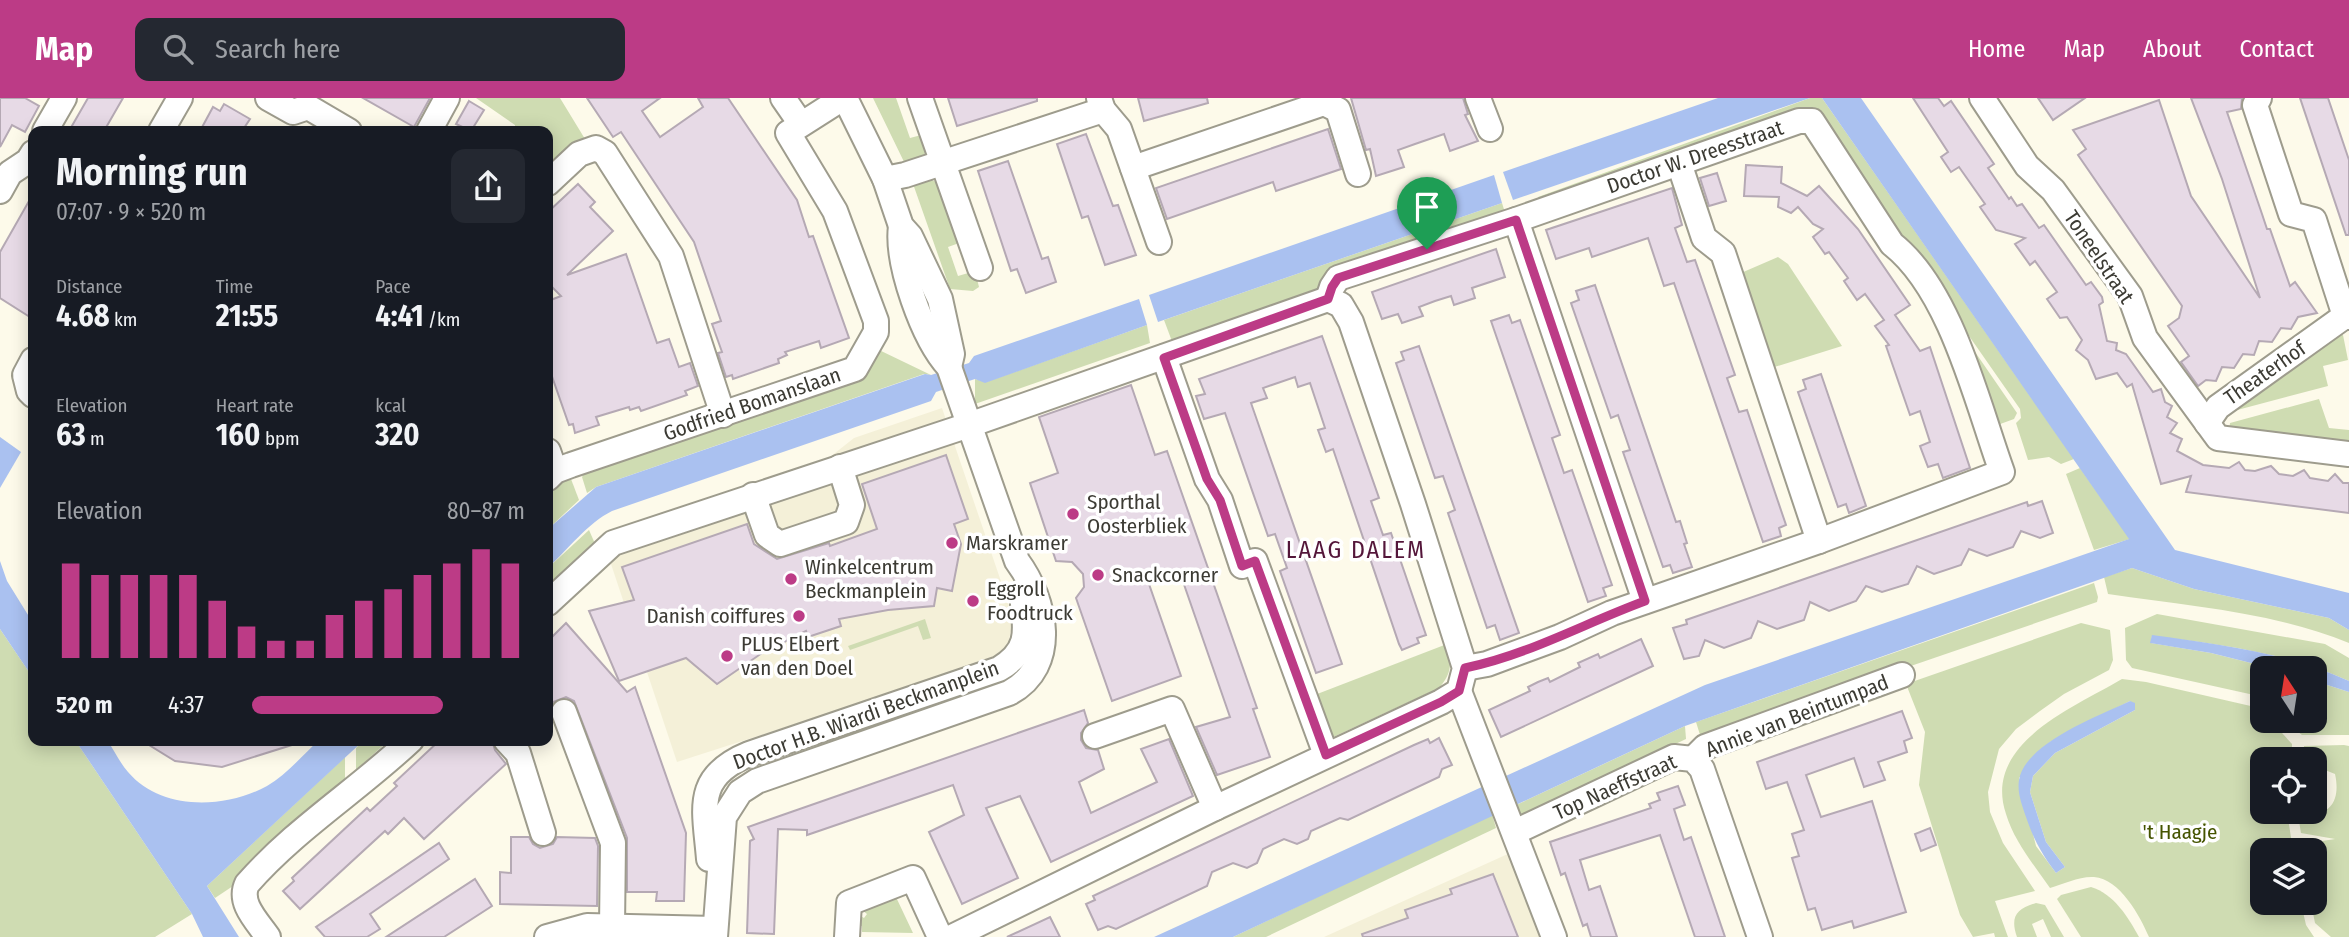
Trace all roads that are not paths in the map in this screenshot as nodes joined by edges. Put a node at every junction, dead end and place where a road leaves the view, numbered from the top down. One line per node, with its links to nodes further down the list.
1 (64, 98): 14 (street)
2 (180, 98): 15 (street)
3 (268, 98): 16 (street)
4 (447, 98): 17 (street)
5 (783, 98): 13 (street)
6 (844, 98): 13 (street); 25 (street, Doctor H.B. Wiardi Beckmanplein)
7 (920, 98): 20 (street)
8 (1478, 98): 18 (street)
9 (1982, 98): 36 (street, Toneelstraat)
10 (2259, 98): 31 (street)
11 (1101, 104): 20 (street); 22 (street)
12 (1296, 104): 22 (street); 23 (street)
13 (801, 124): 35 (street, Godfried Bomanslaan)
14 (49, 126)
15 (165, 126)
16 (340, 126)
17 (432, 126)
18 (1490, 129)
19 (28, 162): 24 (street)
20 (943, 162): 25 (street); 29 (street)
21 (1679, 163): 27 (street, Doctor W. Dreesstraat); 42 (street); 42 (street, Doctor W. Dreesstraat)
22 (1133, 167): 28 (street)
23 (1358, 174)
24 (3, 177)
25 (885, 178): 37 (street, Doctor H.B. Wiardi Beckmanplein)
26 (553, 179): 35 (street)
27 (1516, 220): 30 (street, Doctor W. Dreesstraat); 44 (street)
28 (1159, 242)
29 (980, 268)
30 (1328, 299): 32 (street); 46 (street)
31 (2347, 316): 36 (street, Theaterhof)
32 (1164, 358): 37 (street); 51 (street)
33 (28, 369): 34 (street)
34 (28, 387)
35 (723, 415): 39 (street, Godfried Bomanslaan)
36 (2207, 423): 38 (street, Theaterhof)
37 (969, 425): 40 (street); 56 (street, Doctor H.B. Wiardi Beckmanplein)
38 (2349, 454)
39 (553, 466)
40 (840, 467): 41 (street); 41 (street)
41 (753, 495): 43 (street)
42 (1819, 541): 44 (street)
43 (553, 598)
44 (1645, 601): 46 (street)
45 (1902, 675): 52 (street, Annie van Beintumpad)
46 (1462, 680): 51 (street); 54 (street)
47 (564, 712): 57 (street)
48 (1095, 736): 53 (street)
49 (405, 746): 58 (street)
50 (512, 746): 55 (street)
51 (1326, 755): 53 (street)
52 (1693, 758): 54 (street, Top Naeffstraat); 64 (street, Top Naeffstraat)
53 (1215, 808): 62 (street)
54 (1511, 821): 63 (street)
55 (543, 833)
56 (715, 926): 57 (street)
57 (612, 927): 59 (street)
58 (268, 937)
59 (547, 937)
60 (848, 937): 61 (street)
61 (940, 937)
62 (952, 937)
63 (1554, 937)
64 (1760, 937)

